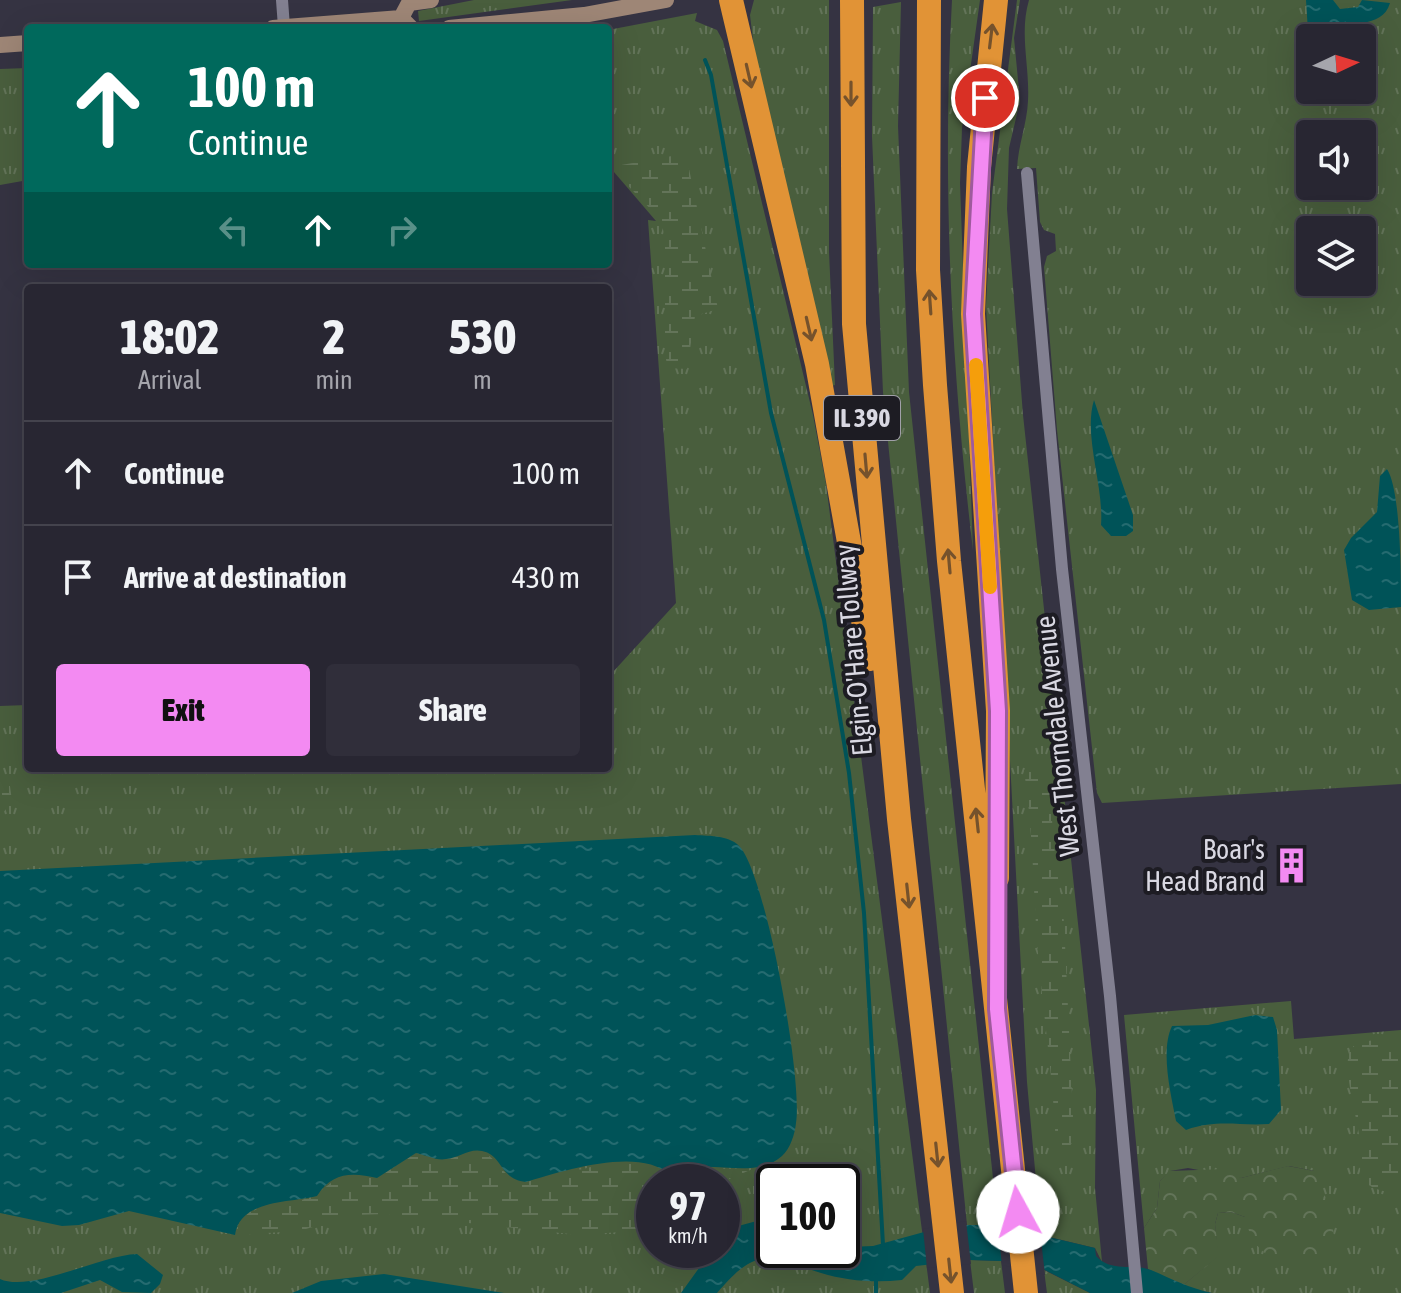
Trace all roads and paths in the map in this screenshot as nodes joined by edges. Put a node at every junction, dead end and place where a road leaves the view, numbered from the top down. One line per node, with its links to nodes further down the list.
1 (282, 0): 9 (street)
2 (431, 0): 8 (main road)
3 (666, 0): 11 (main road)
4 (731, 0): 15 (highway, one-way to 15)
5 (996, 0): 16 (highway, one-way to 5)
6 (929, 1): 16 (highway, IL 390, one-way to 6)
7 (852, 8): 15 (highway, Elgin-O'Hare Tollway / IL 390, one-way to 15)
8 (406, 23): 10 (main road)
9 (284, 24)
10 (376, 24)
11 (491, 24)
12 (24, 43): 13 (main road)
13 (0, 45)
14 (1027, 173): 19 (street, West Thorndale Avenue)
15 (899, 819): 17 (highway, Elgin-O'Hare Tollway / IL 390, one-way to 17)
16 (997, 1009): 18 (highway, IL 390)
17 (952, 1293)
18 (1026, 1293)
19 (1137, 1293)

